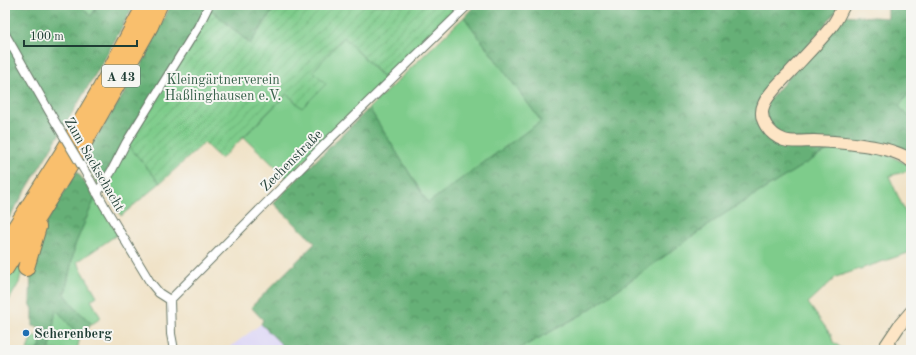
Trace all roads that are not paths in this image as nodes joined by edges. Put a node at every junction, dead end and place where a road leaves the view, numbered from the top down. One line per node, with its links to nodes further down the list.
1 (145, 5): 10 (highway, A 43)
2 (159, 5): 9 (highway, A 43)
3 (209, 5): 8 (street)
4 (468, 5): 13 (street, Zechenstraße)
5 (844, 5): 7 (main road)
6 (5, 34): 8 (street, Zum Sackschacht, bridge)
7 (911, 161)
8 (97, 193): 13 (street, Zum Sackschacht)
9 (50, 198): 11 (highway); 12 (highway, A 43)
10 (5, 244)
11 (26, 268)
12 (5, 269)
13 (170, 300): 15 (street)
14 (911, 312): 16 (main road)
15 (174, 350)
16 (883, 350)

